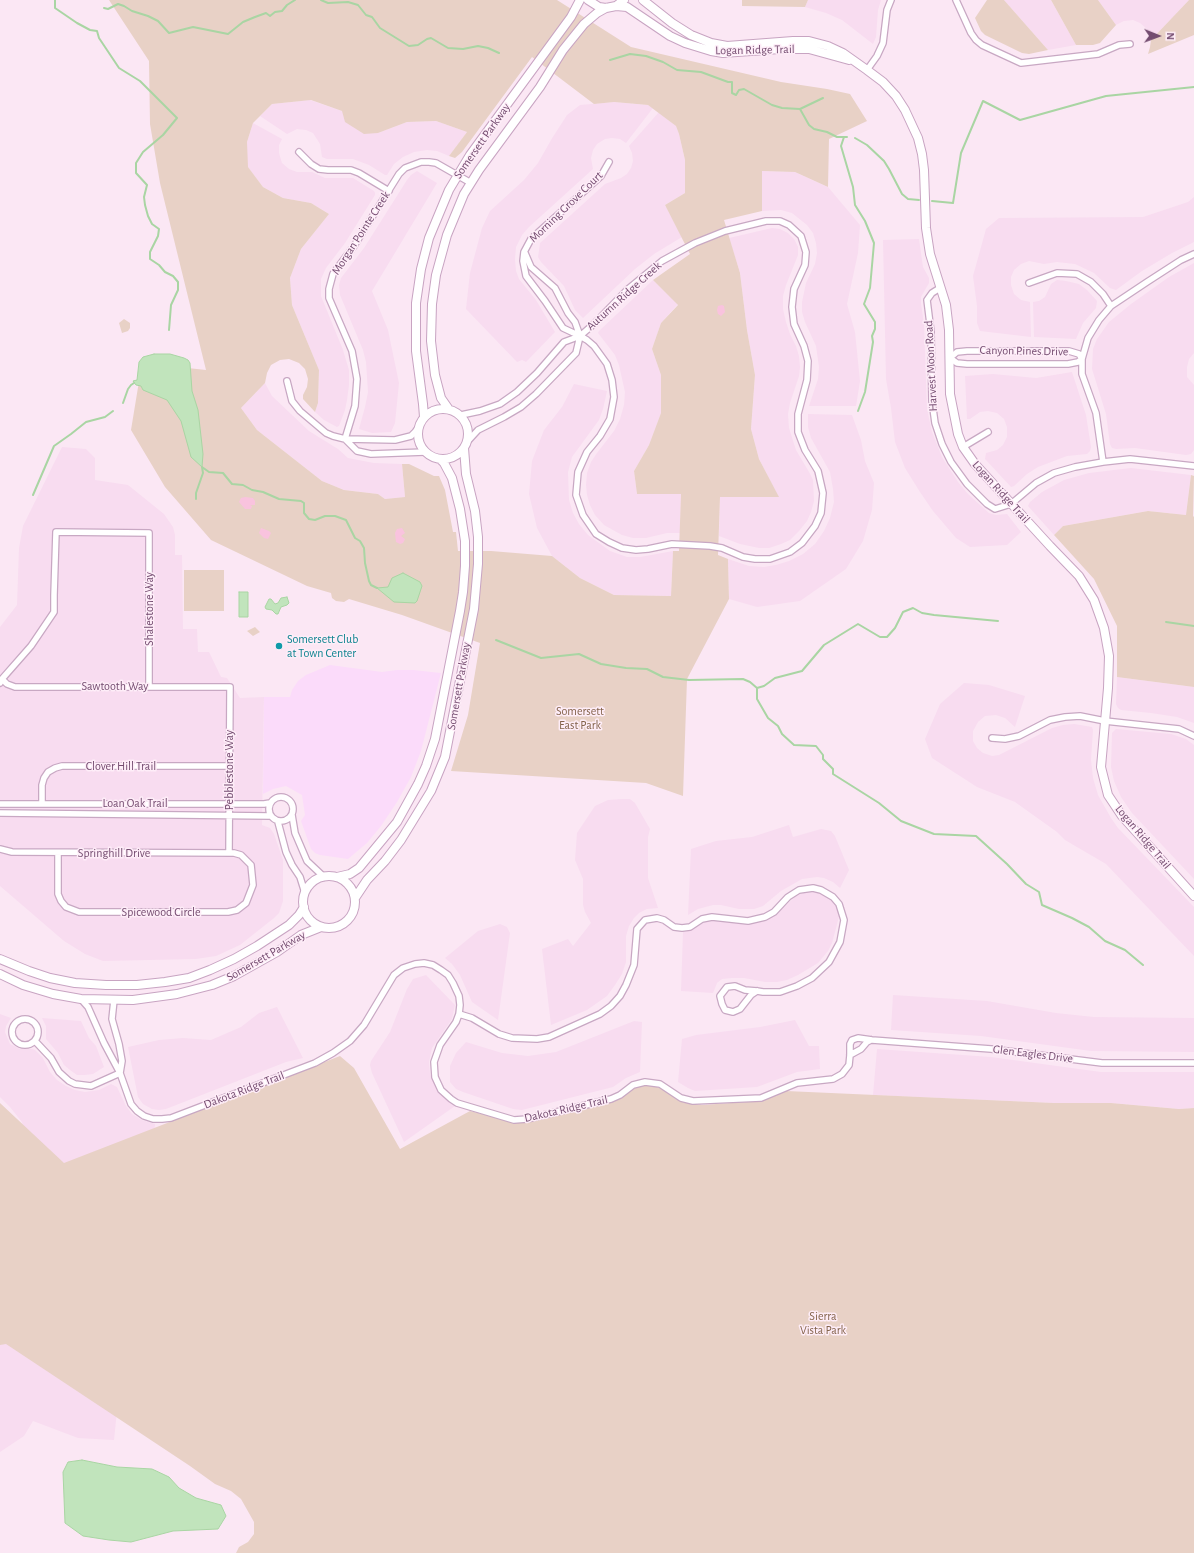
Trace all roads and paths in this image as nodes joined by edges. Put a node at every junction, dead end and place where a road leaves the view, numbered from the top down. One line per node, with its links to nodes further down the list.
1 (580, 0): 14 (main road, Somersett Parkway)
2 (588, 0): 8 (main road)
3 (624, 0): 7 (main road)
4 (644, 0): 10 (main road, Logan Ridge Trail)
5 (891, 0): 11 (street)
6 (956, 0): 9 (street)
7 (616, 6): 8 (main road); 10 (main road, Logan Ridge Trail)
8 (606, 8): 15 (main road, Somersett Parkway)
9 (1130, 44)
10 (856, 62): 11 (main road, Logan Ridge Trail)
11 (868, 70): 20 (main road, Logan Ridge Trail)
12 (299, 152): 16 (street)
13 (609, 162): 17 (street, Morning Grove Court)
14 (457, 175): 15 (street, Morgan Pointe Creek); 16 (street, Morgan Pointe Creek); 28 (main road, Somersett Parkway)
15 (471, 183): 26 (main road, Somersett Parkway)
16 (388, 191): 31 (street, Morgan Pointe Creek)
17 (524, 252): 22 (street, Morning Grove Court); 22 (street, Morning Grove Court)
18 (1194, 254): 21 (street)
19 (1029, 283): 21 (street)
20 (940, 288): 23 (main road, Logan Ridge Trail); 38 (street, Harvest Moon Road)
21 (1111, 306): 24 (street)
22 (580, 336): 22 (street, Autumn Ridge Creek); 27 (street, Autumn Ridge Creek); 32 (street, Autumn Ridge Creek)
23 (950, 358): 24 (street, Canyon Pines Drive); 24 (street, Canyon Pines Drive); 33 (main road, Logan Ridge Trail)
24 (1082, 359): 36 (street)
25 (287, 381): 31 (street)
26 (448, 408): 27 (main road); 28 (main road)
27 (461, 415): 32 (main road)
28 (424, 417): 29 (main road)
29 (419, 427): 31 (street); 34 (main road)
30 (988, 432): 33 (street)
31 (345, 439): 34 (street)
32 (466, 445): 35 (main road); 62 (main road, Somersett Parkway)
33 (963, 447): 38 (main road, Logan Ridge Trail)
34 (425, 452): 35 (main road)
35 (440, 459): 59 (main road, Somersett Parkway)
36 (1103, 462): 37 (street); 38 (street)
37 (1194, 466)
38 (1011, 504): 42 (main road, Logan Ridge Trail)
39 (1, 681): 40 (street, Sawtooth Way); 40 (street, Shalestone Way)
40 (149, 686): 41 (street, Sawtooth Way)
41 (230, 686): 45 (street, Pebblestone Way)
42 (1105, 721): 43 (street); 44 (street); 61 (main road, Logan Ridge Trail)
43 (1194, 736)
44 (992, 738)
45 (229, 766): 46 (street, Clover Hill Trail); 49 (street, Pebblestone Way)
46 (42, 803): 48 (street, Loan Oak Trail); 49 (street, Loan Oak Trail)
47 (270, 803): 49 (street, Loan Oak Trail); 51 (street); 53 (street)
48 (0, 804)
49 (229, 804): 52 (street, Pebblestone Way)
50 (0, 813): 52 (street, Loan Oak Trail)
51 (292, 815): 54 (street); 58 (street)
52 (229, 816): 53 (street, Loan Oak Trail); 57 (street, Pebblestone Way)
53 (270, 816): 54 (street)
54 (278, 822): 60 (street)
55 (0, 849): 56 (street, Springhill Drive)
56 (58, 853): 57 (street, Springhill Drive); 57 (street, Spicewood Circle)
57 (229, 853)
58 (324, 877): 59 (main road); 60 (main road)
59 (337, 878): 62 (main road)
60 (305, 893): 63 (main road)
61 (1194, 896)
62 (355, 898): 64 (main road)
63 (304, 906): 64 (main road); 65 (main road, Somersett Parkway)
64 (321, 927): 69 (main road, Somersett Parkway)
65 (0, 959)
66 (0, 974): 68 (main road, Somersett Parkway)
67 (757, 991): 67 (street); 70 (street)
68 (80, 999): 69 (main road, Somersett Parkway); 75 (street, Dakota Ridge Trail)
69 (114, 1000): 75 (street, Dakota Ridge Trail)
70 (459, 1014): 73 (street, Dakota Ridge Trail); 75 (street, Dakota Ridge Trail)
71 (872, 1040): 73 (street); 73 (street, Dakota Ridge Trail); 74 (street, Glen Eagles Drive)
72 (35, 1041): 72 (street); 75 (street)
73 (850, 1055)
74 (1194, 1063)
75 (120, 1073)

